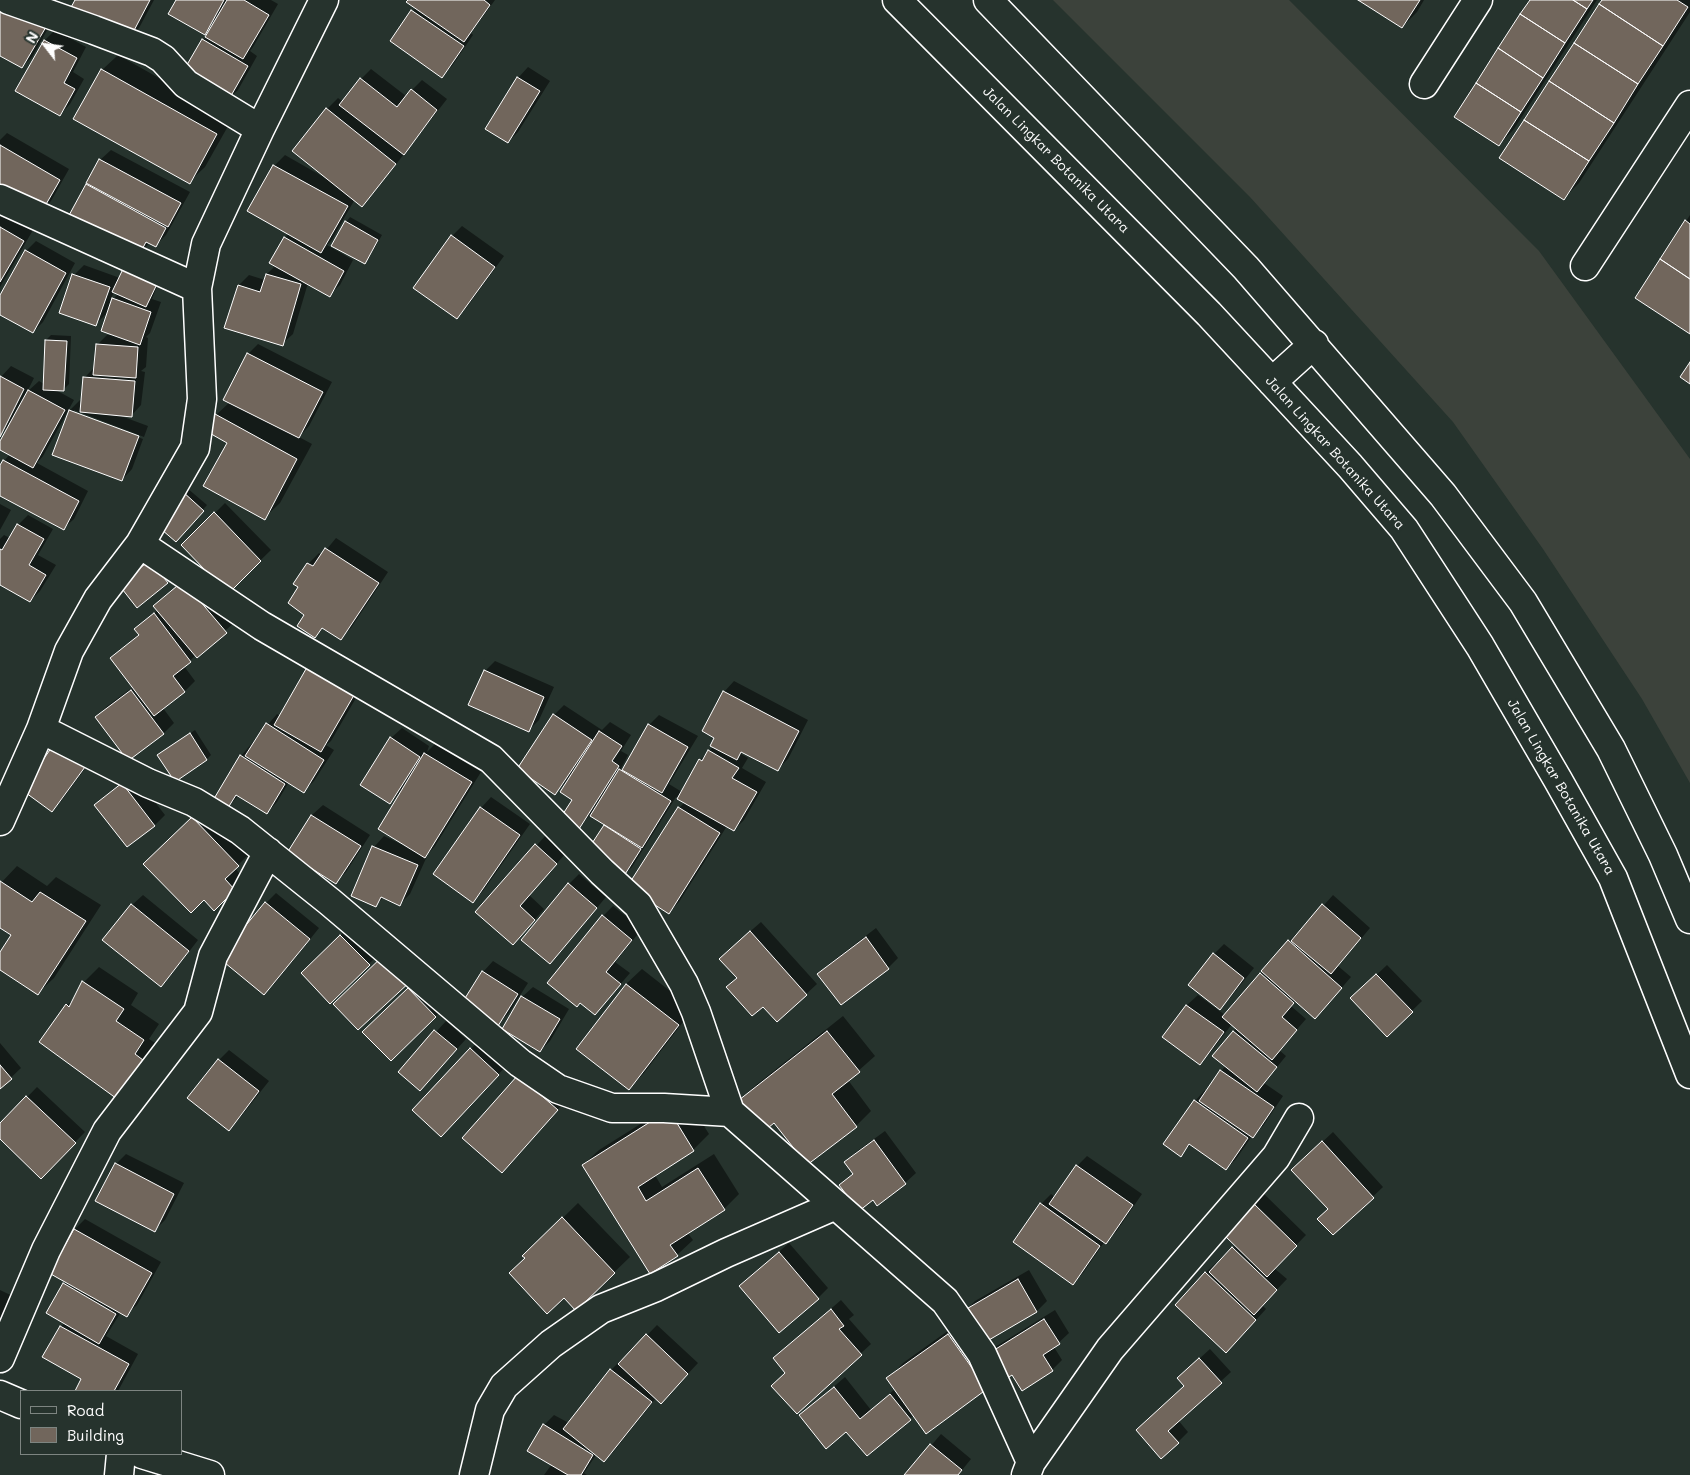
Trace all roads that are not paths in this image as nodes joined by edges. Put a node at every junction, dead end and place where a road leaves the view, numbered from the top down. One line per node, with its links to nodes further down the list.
1 (9, 0): 8 (street)
2 (324, 0): 8 (street)
3 (897, 0): 13 (street, Jalan Lingkar Botanika Utara)
4 (988, 0): 12 (street)
5 (1478, 0): 6 (street)
6 (1424, 84)
7 (1690, 106): 10 (street)
8 (260, 129): 11 (street)
9 (0, 199): 11 (street)
10 (1585, 266)
11 (197, 288): 14 (street)
12 (1314, 344): 13 (street); 18 (street)
13 (1272, 382): 19 (street, Jalan Lingkar Botanika Utara)
14 (140, 544): 15 (street); 20 (street)
15 (41, 729): 16 (street); 17 (street)
16 (0, 821)
17 (268, 852): 20 (street); 23 (street)
18 (1690, 919)
19 (1690, 1074)
20 (730, 1112): 22 (street)
21 (1299, 1118): 28 (street)
22 (836, 1205): 28 (street); 31 (street)
23 (0, 1358)
24 (0, 1395): 25 (street)
25 (20, 1404)
26 (121, 1455): 29 (street)
27 (145, 1455): 30 (street)
28 (1028, 1468)
29 (119, 1475)
30 (210, 1475)
31 (474, 1475)

